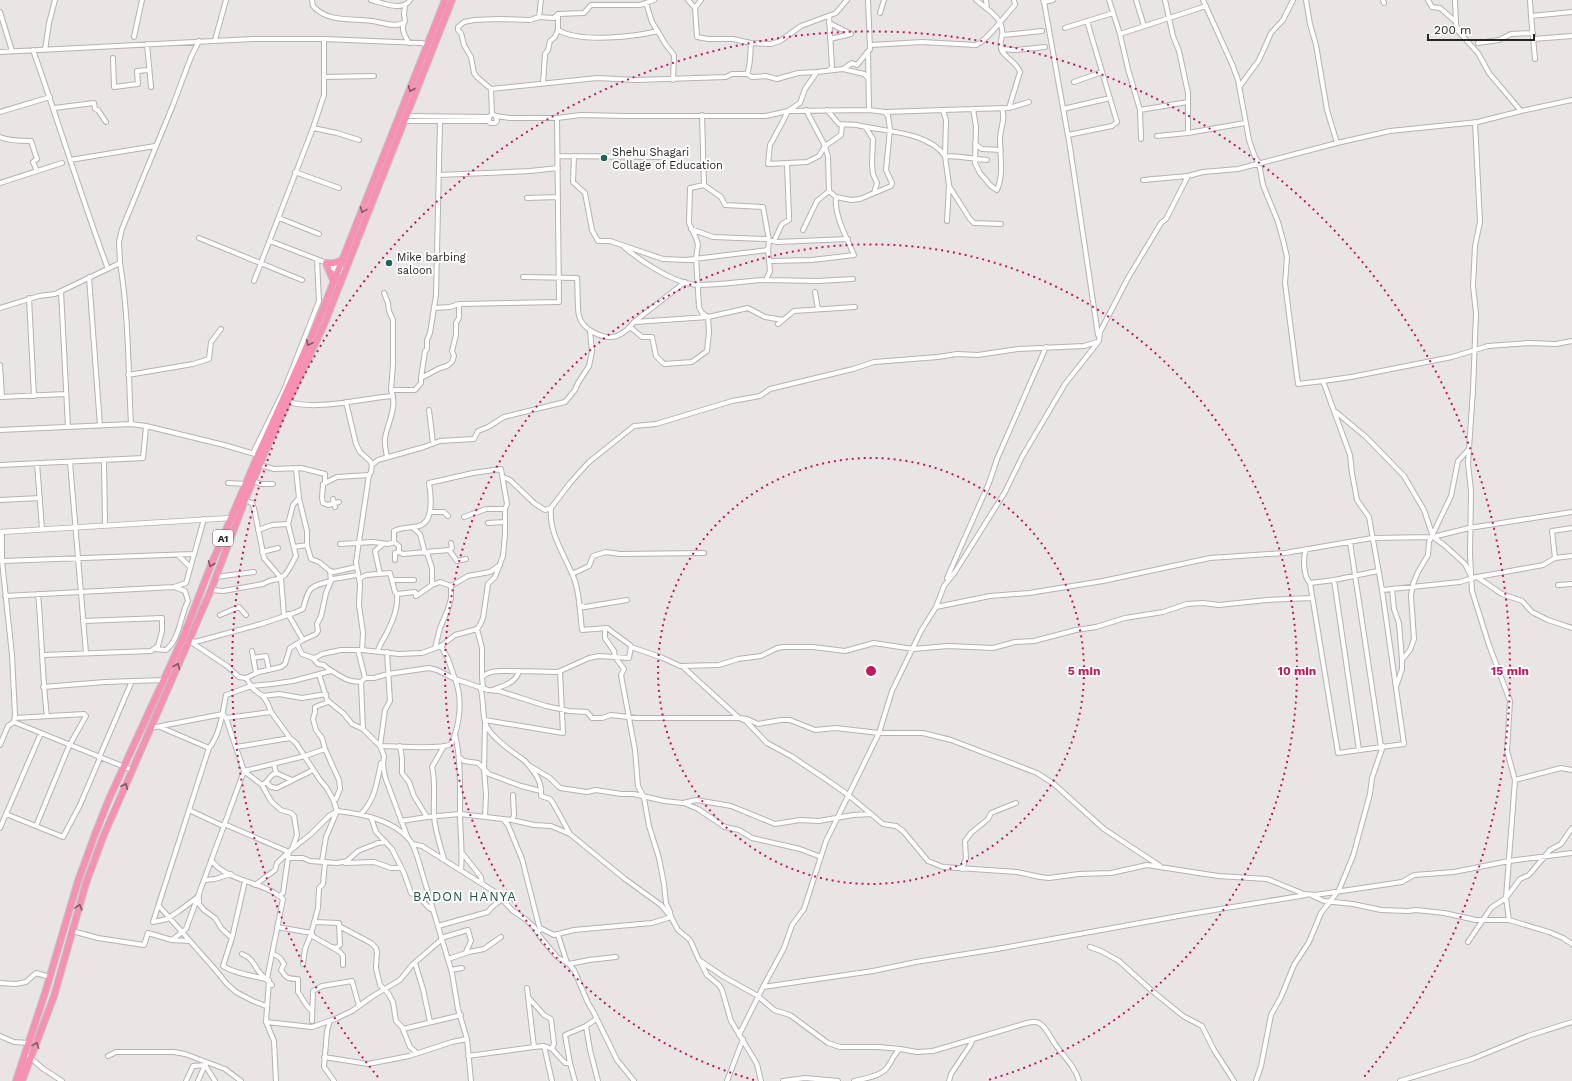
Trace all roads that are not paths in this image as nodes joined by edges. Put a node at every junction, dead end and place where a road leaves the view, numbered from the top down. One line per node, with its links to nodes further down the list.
1 (55, 0): 74 (street)
2 (142, 0): 59 (street)
3 (226, 0): 63 (street)
4 (312, 0): 49 (street)
5 (371, 0): 32 (street)
6 (410, 0): 32 (street)
7 (445, 0): 70 (highway, A1)
8 (452, 0): 118 (highway, A1)
9 (542, 0): 43 (street)
10 (654, 0): 31 (street)
11 (688, 0): 34 (street)
12 (701, 0): 34 (street)
13 (847, 0): 41 (street)
14 (868, 0): 69 (street)
15 (884, 0): 38 (street)
16 (976, 0): 35 (street)
17 (986, 0): 35 (street)
18 (1053, 0): 28 (street)
19 (1109, 0): 39 (street)
20 (1136, 0): 50 (street)
21 (1165, 0): 44 (street)
22 (1203, 0): 33 (street)
23 (1293, 0): 93 (street)
24 (1306, 0): 134 (street)
25 (1428, 0): 47 (street)
26 (1455, 0): 47 (street)
27 (1530, 0): 42 (street)
28 (1043, 1): 104 (street)
29 (598, 2): 31 (street); 40 (street)
30 (1015, 2): 46 (street)
31 (646, 3): 53 (street)
32 (405, 5): 49 (street)
33 (1206, 6): 44 (street); 93 (street)
34 (695, 8): 66 (street)
35 (987, 9): 46 (street)
36 (0, 12): 75 (street)
37 (1572, 12): 42 (street)
38 (880, 13)
39 (1113, 13): 45 (street); 57 (street)
40 (558, 14): 43 (street); 52 (street)
41 (829, 16): 48 (street); 66 (street)
42 (1531, 16): 55 (street)
43 (539, 17): 94 (street)
44 (1170, 19): 50 (street); 99 (street)
45 (1087, 21): 51 (street); 84 (street)
46 (1000, 22): 56 (street); 69 (street)
47 (1456, 22): 111 (street)
48 (829, 23): 61 (street); 61 (street)
49 (403, 24): 65 (street)
50 (1144, 26): 57 (street)
51 (1065, 28)
52 (558, 30): 53 (street); 91 (street)
53 (658, 31): 89 (street)
54 (1042, 31): 56 (street)
55 (1533, 33): 62 (street); 67 (street)
56 (1003, 34): 72 (street)
57 (1120, 34): 109 (street)
58 (1572, 36): 62 (street)
59 (134, 37)
60 (324, 39): 63 (street); 65 (street); 87 (street)
61 (830, 39): 82 (street)
62 (1533, 39): 79 (street)
63 (215, 40): 64 (street)
64 (199, 41): 68 (street); 136 (street)
65 (409, 43): 70 (street)
66 (751, 43): 85 (street)
67 (1478, 43)
68 (147, 44): 74 (street); 81 (street)
69 (871, 45): 77 (street)
70 (428, 46): 180 (highway, A1, one-way to 180)
71 (1045, 47): 72 (street)
72 (1002, 49): 102 (street)
73 (33, 50): 74 (street); 75 (street); 95 (street)
74 (45, 50)
75 (12, 51): 76 (street)
76 (0, 52)
77 (868, 53): 80 (street); 88 (street)
78 (113, 58): 81 (street)
79 (1535, 59)
80 (843, 69): 82 (street); 88 (street)
81 (149, 70): 92 (street)
82 (829, 71): 83 (street)
83 (817, 72): 85 (street); 110 (street)
84 (1102, 72): 90 (street); 96 (street)
85 (747, 74): 89 (street)
86 (374, 76): 87 (street)
87 (324, 77): 125 (street)
88 (868, 78): 107 (street)
89 (672, 80): 91 (street)
90 (1074, 82)
91 (543, 84): 94 (street)
92 (151, 86)
93 (1240, 86): 123 (street)
94 (491, 89): 115 (street)
95 (50, 97): 100 (street); 112 (street)
96 (1110, 98): 104 (street); 129 (street)
97 (1572, 100): 111 (street)
98 (1029, 102): 102 (street)
99 (1188, 102): 109 (street); 128 (street)
100 (54, 108): 120 (street); 145 (street)
101 (1002, 108): 102 (street); 103 (street); 138 (street)
102 (1009, 108)
103 (973, 109): 108 (street); 135 (street)
104 (1063, 109): 129 (street)
105 (806, 110): 106 (street); 110 (street); 137 (street)
106 (826, 110): 107 (street); 124 (street)
107 (869, 110): 113 (street)
108 (943, 110): 113 (street); 141 (street)
109 (1140, 110): 132 (street)
110 (788, 111): 114 (street); 150 (street)
111 (1521, 111): 122 (street)
112 (0, 112)
113 (884, 112): 127 (street)
114 (702, 115): 117 (street); 158 (street)
115 (492, 117): 116 (street); 118 (street); 119 (street); 119 (street); 121 (street)
116 (510, 118): 117 (street); 119 (street)
117 (557, 118): 139 (street)
118 (406, 119): 121 (street); 186 (highway, A1)
119 (497, 121)
120 (106, 122)
121 (440, 122): 154 (street)
122 (1475, 122): 134 (street); 216 (street)
123 (1245, 123): 128 (street); 149 (street)
124 (842, 125): 126 (street); 137 (street)
125 (313, 128): 133 (street); 153 (street)
126 (866, 128): 127 (street); 162 (street)
127 (890, 132): 141 (street); 162 (street)
128 (1188, 133): 130 (street)
129 (1068, 135): 213 (street)
130 (1158, 136)
131 (0, 137): 152 (street)
132 (1141, 138)
133 (359, 140)
134 (1337, 143): 149 (street)
135 (976, 144): 138 (street); 146 (street)
136 (156, 146): 145 (street); 182 (street)
137 (825, 146): 143 (street); 144 (street)
138 (1001, 150): 146 (street)
139 (558, 156): 140 (street); 151 (street)
140 (574, 156): 142 (street); 177 (street)
141 (945, 156): 146 (street); 159 (street)
142 (661, 157)
143 (817, 157): 144 (street); 150 (street)
144 (828, 157): 161 (street)
145 (70, 160): 185 (street)
146 (974, 160): 147 (street)
147 (987, 160)
148 (62, 163): 152 (street)
149 (1259, 163): 155 (street); 220 (street)
150 (787, 164): 176 (street)
151 (558, 168): 154 (street); 163 (street)
152 (37, 171): 157 (street)
153 (295, 172): 160 (street); 166 (street)
154 (439, 175): 204 (street)
155 (1188, 176): 156 (street); 213 (street)
156 (1143, 180)
157 (0, 183)
158 (704, 185): 169 (street); 173 (street)
159 (949, 185): 167 (street); 168 (street)
160 (339, 188)
161 (829, 190): 164 (street); 170 (street)
162 (874, 194): 164 (street)
163 (558, 197): 165 (street); 189 (street)
164 (836, 197): 174 (street)
165 (527, 198)
166 (279, 218): 171 (street); 175 (street)
167 (947, 220)
168 (1001, 224)
169 (691, 229): 173 (street); 179 (street)
170 (804, 230)
171 (319, 234)
172 (199, 238): 184 (street)
173 (768, 239): 176 (street); 178 (street)
174 (848, 239): 176 (street); 181 (street)
175 (270, 241): 183 (street); 184 (street)
176 (774, 241)
177 (623, 246): 179 (street); 195 (street)
178 (768, 250): 179 (street); 181 (street)
179 (696, 258): 196 (street)
180 (343, 260): 183 (highway); 186 (highway, A1)
181 (770, 261): 192 (street)
182 (120, 263): 185 (street); 218 (street)
183 (323, 263): 186 (street); 194 (highway); 237 (street)
184 (261, 264): 191 (street); 193 (street)
185 (108, 269): 187 (street)
186 (342, 271): 194 (highway, A1); 226 (highway, A1)
187 (89, 277): 197 (street); 231 (street)
188 (523, 277): 189 (street)
189 (559, 278): 201 (street); 212 (street)
190 (853, 279): 192 (street)
191 (302, 280)
192 (766, 280): 196 (street)
193 (254, 281)
194 (334, 282): 237 (highway, A1, one-way to 237)
195 (685, 282): 196 (street); 208 (street)
196 (698, 285): 206 (street)
197 (61, 291): 200 (street); 222 (street)
198 (815, 292): 205 (street)
199 (384, 293): 221 (street)
200 (29, 298): 203 (street); 223 (street)
201 (459, 304): 204 (street); 219 (street)
202 (855, 306): 205 (street)
203 (0, 308)
204 (434, 308): 219 (street)
205 (818, 309): 207 (street)
206 (708, 318): 207 (street); 208 (street); 210 (street)
207 (783, 320): 209 (street)
208 (634, 322): 210 (street)
209 (778, 324)
210 (630, 327): 212 (street)
211 (221, 329): 218 (street)
212 (590, 331): 235 (street)
213 (1099, 341): 215 (street); 323 (street)
214 (1572, 341): 216 (street)
215 (1046, 348): 258 (street); 323 (street)
216 (1474, 350): 220 (street); 236 (street)
217 (0, 365): 225 (street)
218 (128, 375): 230 (street)
219 (421, 378): 221 (street)
220 (1323, 381): 229 (street)
221 (391, 390): 224 (street)
222 (66, 394): 223 (street); 232 (street)
223 (34, 396): 225 (street)
224 (393, 396): 227 (street); 238 (street)
225 (1, 397)
226 (289, 402): 227 (street); 243 (highway, A1)
227 (346, 402): 244 (street)
228 (429, 410): 235 (street)
229 (1335, 412): 277 (street); 278 (street)
230 (131, 424): 231 (street); 233 (street)
231 (100, 426): 232 (street)
232 (68, 427): 234 (street)
233 (146, 427): 237 (street); 239 (street)
234 (0, 430)
235 (433, 442): 238 (street)
236 (1469, 449): 272 (street); 277 (street)
237 (255, 454): 251 (highway, A1)
238 (387, 457): 244 (street)
239 (104, 460): 240 (street); 268 (street)
240 (70, 462): 241 (street); 270 (street)
241 (37, 463): 242 (street); 253 (street)
242 (0, 465)
243 (260, 465): 245 (street); 248 (highway, A1)
244 (372, 465): 246 (street)
245 (296, 468): 249 (street); 254 (street)
246 (369, 475): 249 (street); 281 (street)
247 (503, 477): 258 (street); 259 (street); 260 (street)
248 (253, 481): 252 (street); 256 (highway, A1)
249 (325, 482): 257 (street)
250 (228, 483): 251 (street)
251 (246, 484): 264 (highway, A1)
252 (273, 484)
253 (40, 498): 255 (street); 274 (street)
254 (299, 498): 269 (street); 285 (street)
255 (0, 500)
256 (245, 500): 275 (street); 313 (highway, A1)
257 (335, 503)
258 (551, 508): 311 (street)
259 (505, 509): 263 (street); 266 (street)
260 (430, 512): 262 (street); 271 (street)
261 (1572, 512): 272 (street)
262 (448, 516)
263 (464, 517)
264 (231, 518): 265 (street); 378 (highway, A1, one-way to 378)
265 (204, 519): 268 (street); 294 (street)
266 (505, 522): 267 (street); 302 (street)
267 (488, 523)
268 (105, 524): 270 (street)
269 (288, 524): 275 (street); 286 (street)
270 (74, 526): 274 (street); 298 (street)
271 (412, 527): 279 (street); 292 (street)
272 (1469, 528): 277 (street); 317 (street)
273 (1572, 528): 297 (street)
274 (42, 529): 276 (street)
275 (258, 530): 290 (street)
276 (1, 532): 301 (street)
277 (1433, 537): 278 (street); 317 (street); 327 (street)
278 (1372, 538): 280 (street); 307 (street)
279 (394, 542): 284 (street); 291 (street)
280 (1350, 542): 288 (street); 312 (street)
281 (358, 543): 283 (street); 284 (street); 304 (street)
282 (451, 543): 289 (street)
283 (340, 544)
284 (383, 544): 310 (street)
285 (307, 545): 286 (street); 306 (street)
286 (294, 547): 316 (street)
287 (278, 548): 290 (street)
288 (1306, 549): 322 (street); 340 (street)
289 (449, 550): 292 (street); 299 (street)
290 (262, 552): 316 (street)
291 (399, 552): 292 (street); 300 (street)
292 (426, 553): 325 (street)
293 (704, 553): 311 (street)
294 (193, 554): 295 (street); 303 (street)
295 (179, 556): 298 (street); 303 (street)
296 (1572, 556): 297 (street)
297 (1555, 558): 315 (street)
298 (77, 559): 301 (street); 333 (street)
299 (466, 559)
300 (395, 560)
301 (2, 562): 336 (street)
302 (500, 565): 326 (street); 347 (street)
303 (190, 567): 329 (street)
304 (356, 567): 306 (street); 314 (street)
305 (389, 568): 309 (street)
306 (330, 571): 321 (street)
307 (1378, 571): 312 (street); 332 (street)
308 (254, 572): 313 (street)
309 (390, 573): 310 (street); 318 (street)
310 (380, 574): 314 (street)
311 (572, 574): 339 (street)
312 (1355, 576): 320 (street); 412 (street)
313 (216, 577): 331 (highway, A1)
314 (358, 577): 321 (street); 356 (street)
315 (1478, 577): 317 (street); 346 (street)
316 (281, 578): 331 (street); 343 (street)
317 (1472, 578): 327 (street); 431 (street)
318 (393, 580): 319 (street); 335 (street)
319 (414, 580)
320 (1334, 580): 322 (street); 416 (street)
321 (331, 581): 343 (street); 349 (street)
322 (1310, 583): 337 (street)
323 (945, 584): 340 (street)
324 (1572, 584): 328 (street)
325 (432, 585): 326 (street); 335 (street)
326 (451, 586): 353 (street)
327 (1413, 586): 330 (street); 365 (street)
328 (1558, 586)
329 (173, 587): 333 (street); 354 (street)
330 (1392, 588): 332 (street); 365 (street)
331 (211, 590): 348 (highway, A1)
332 (1382, 590): 384 (street)
333 (80, 592): 334 (street); 344 (street)
334 (38, 594): 336 (street); 361 (street)
335 (397, 594): 358 (street)
336 (5, 596): 396 (street)
337 (1312, 598): 355 (street); 416 (street)
338 (627, 600): 339 (street)
339 (579, 605): 345 (street)
340 (936, 607): 355 (street)
341 (220, 615): 342 (street)
342 (246, 615)
343 (286, 615): 348 (street); 349 (street)
344 (83, 621): 354 (street); 360 (street)
345 (605, 628): 352 (street); 362 (street)
346 (1572, 628)
347 (477, 629): 351 (street); 374 (street)
348 (188, 640): 375 (street); 399 (highway, A1, one-way to 348)
349 (303, 640): 350 (street)
350 (298, 644): 364 (street); 367 (street)
351 (441, 646): 353 (street); 377 (street)
352 (631, 647): 362 (street); 366 (street)
353 (435, 648): 359 (street)
354 (156, 649): 360 (street)
355 (913, 649): 366 (street); 404 (street)
356 (360, 650): 358 (street); 364 (street); 376 (street)
357 (252, 651): 363 (street)
358 (378, 651): 359 (street)
359 (387, 652): 373 (street)
360 (86, 653): 361 (street)
361 (43, 655): 382 (street)
362 (615, 657): 370 (street); 394 (street)
363 (254, 658): 367 (street); 371 (street)
364 (313, 658): 368 (street)
365 (1402, 660): 384 (street)
366 (682, 666): 395 (street)
367 (269, 670): 371 (street)
368 (330, 671): 372 (street); 380 (street)
369 (519, 671): 370 (street); 374 (street); 385 (street)
370 (560, 672): 389 (street)
371 (256, 673): 375 (street)
372 (319, 674): 381 (street); 386 (street)
373 (388, 674): 376 (street); 377 (street); 409 (street)
374 (482, 677): 383 (street)
375 (246, 678): 381 (street)
376 (364, 678): 380 (street)
377 (455, 679): 383 (street); 405 (street)
378 (164, 680): 379 (street); 423 (highway, A1)
379 (132, 681): 382 (street); 420 (street)
380 (361, 682): 401 (street)
381 (251, 686): 387 (street); 391 (street)
382 (43, 687): 392 (street)
383 (482, 688): 385 (street); 397 (street)
384 (1396, 689): 412 (street)
385 (493, 690): 389 (street)
386 (326, 694): 387 (street); 388 (street)
387 (263, 696): 390 (street)
388 (328, 702): 401 (street); 415 (street)
389 (562, 709): 394 (street); 397 (street)
390 (271, 712): 393 (street); 406 (street)
391 (223, 714): 393 (street); 398 (street); 413 (street)
392 (47, 716): 396 (street); 408 (street)
393 (226, 718): 414 (street)
394 (630, 718): 395 (street); 436 (street)
395 (739, 718): 404 (street); 434 (street)
396 (14, 720): 400 (street); 403 (street)
397 (485, 722): 422 (street); 424 (street)
398 (159, 727): 399 (street); 413 (street)
399 (151, 728): 425 (highway, A1)
400 (7, 729): 402 (street); 407 (street)
401 (363, 729): 409 (street)
402 (0, 730)
403 (41, 733): 408 (street); 442 (street)
404 (879, 733): 434 (street); 473 (street)
405 (455, 734): 411 (street); 419 (street)
406 (290, 738): 414 (street); 417 (street)
407 (0, 745)
408 (69, 746): 420 (street); 455 (street)
409 (380, 746): 410 (street); 418 (street)
410 (400, 746): 411 (street); 448 (street)
411 (444, 746): 449 (street)
412 (1382, 746): 416 (street); 482 (street)
413 (209, 748): 440 (street)
414 (236, 748): 428 (street)
415 (325, 749): 417 (street); 437 (street)
416 (1359, 750)
417 (305, 756): 421 (street); 426 (street)
418 (384, 756): 443 (street); 453 (street)
419 (459, 757): 424 (street); 444 (street)
420 (99, 758): 423 (street); 455 (street)
421 (274, 764): 428 (street); 429 (street)
422 (528, 765): 433 (street); 436 (street)
423 (124, 768): 425 (street); 528 (highway, A1)
424 (484, 769): 433 (street); 446 (street)
425 (132, 770): 500 (highway, A1, one-way to 425)
426 (313, 770): 430 (street); 437 (street)
427 (1572, 770): 431 (street)
428 (244, 771): 432 (street); 454 (street)
429 (276, 773): 430 (street); 432 (street)
430 (292, 780): 432 (street)
431 (1515, 780): 471 (street)
432 (264, 784): 462 (street)
433 (541, 791): 458 (street)
434 (847, 794): 445 (street); 451 (street)
435 (513, 795): 452 (street)
436 (643, 796): 438 (street); 492 (street)
437 (333, 799): 441 (street)
438 (683, 803): 451 (street); 465 (street)
439 (1016, 803): 475 (street)
440 (189, 810): 454 (street); 489 (street)
441 (337, 812): 443 (street); 462 (street); 470 (street)
442 (6, 814): 455 (street); 456 (street)
443 (361, 814): 447 (street)
444 (460, 814): 446 (street); 449 (street); 464 (street)
445 (871, 814): 451 (street); 475 (street)
446 (485, 816): 450 (street)
447 (370, 817): 459 (street); 460 (street)
448 (427, 817): 449 (street); 453 (street)
449 (434, 817): 468 (street)
450 (503, 819): 452 (street); 499 (street)
451 (836, 819): 465 (street)
452 (512, 820): 458 (street)
453 (401, 821): 459 (street)
454 (224, 825): 462 (street); 469 (street)
455 (36, 826)
456 (0, 828)
457 (1572, 828): 467 (street)
458 (570, 834): 492 (street)
459 (409, 839): 461 (street)
460 (386, 842): 472 (street); 474 (street)
461 (412, 844): 468 (street); 490 (street)
462 (290, 850): 466 (street); 481 (street)
463 (1572, 853): 467 (street)
464 (463, 854): 476 (street); 480 (street)
465 (821, 857): 532 (street)
466 (288, 858): 470 (street); 485 (street)
467 (1544, 858): 471 (street); 486 (street)
468 (444, 859): 476 (street)
469 (212, 860): 477 (street); 478 (street)
470 (324, 861): 472 (street); 495 (street)
471 (1509, 861): 482 (street); 486 (street)
472 (342, 862): 474 (street)
473 (1161, 867): 475 (street); 483 (street)
474 (402, 868): 490 (street)
475 (962, 869)
476 (461, 870): 480 (street)
477 (231, 874): 478 (street); 479 (street)
478 (205, 880): 484 (street)
479 (245, 881): 481 (street); 505 (street)
480 (482, 884): 487 (street)
481 (255, 885): 485 (street)
482 (1336, 893): 483 (street); 488 (street)
483 (1309, 894): 488 (street); 532 (street)
484 (199, 896): 491 (street); 501 (street); 505 (street)
485 (279, 896): 498 (street)
486 (1506, 898): 493 (street); 494 (street)
487 (501, 899): 497 (street); 508 (street)
488 (1330, 902): 493 (street); 590 (street)
489 (158, 906): 491 (street); 491 (street)
490 (433, 910): 497 (street)
491 (169, 917): 501 (street)
492 (671, 917): 503 (street); 521 (street)
493 (1482, 920): 494 (street); 510 (street)
494 (1509, 920): 511 (street)
495 (314, 922): 496 (street); 502 (street)
496 (339, 926): 512 (street); 534 (street)
497 (438, 926): 506 (street)
498 (277, 927): 502 (street); 517 (street)
499 (540, 928): 503 (street); 508 (street)
500 (72, 931): 507 (street); 536 (highway, A1)
501 (182, 932): 507 (street); 509 (street)
502 (312, 933): 513 (street); 523 (street)
503 (558, 935): 525 (street)
504 (501, 937): 515 (street)
505 (232, 938): 529 (street)
506 (441, 939): 515 (street); 520 (street); 522 (street)
507 (172, 940): 509 (street)
508 (543, 940): 525 (street)
509 (190, 941): 539 (street)
510 (1468, 942)
511 (1572, 944)
512 (340, 945): 513 (street); 518 (street)
513 (332, 947): 518 (street)
514 (1090, 947): 589 (street)
515 (466, 953): 520 (street)
516 (242, 954): 529 (street)
517 (272, 954): 529 (street); 541 (street)
518 (343, 956): 524 (street)
519 (616, 957): 525 (street)
520 (448, 959): 527 (street)
521 (699, 960): 537 (street); 551 (street)
522 (415, 963): 534 (street); 547 (street)
523 (303, 964)
524 (343, 964)
525 (568, 964): 543 (street)
526 (462, 968): 527 (street)
527 (451, 970): 542 (street)
528 (50, 977): 530 (street); 535 (highway, A1)
529 (268, 980): 531 (street); 539 (street)
530 (0, 983)
531 (272, 985)
532 (763, 987): 537 (street)
533 (527, 988): 538 (street)
534 (384, 989): 540 (street); 550 (street)
535 (45, 993): 536 (highway); 556 (highway, A1)
536 (54, 996): 565 (highway, A1, one-way to 536)
537 (758, 996): 551 (street); 560 (street)
538 (528, 998): 558 (street); 559 (street)
539 (266, 1006): 546 (street)
540 (359, 1006): 541 (street); 545 (street)
541 (312, 1011): 544 (street)
542 (461, 1015): 547 (street); 553 (street)
543 (596, 1019): 549 (street); 581 (street)
544 (312, 1021)
545 (330, 1021): 546 (street); 566 (street)
546 (266, 1022): 575 (street)
547 (430, 1022): 550 (street)
548 (1572, 1022): 591 (street)
549 (586, 1026): 567 (street); 580 (street)
550 (403, 1029): 561 (street)
551 (739, 1034): 554 (street)
552 (0, 1036): 556 (street)
553 (467, 1039): 561 (street); 564 (street)
554 (743, 1039): 582 (street); 583 (street)
555 (972, 1040): 560 (street); 587 (street); 588 (street)
556 (28, 1043): 562 (highway, A1)
557 (544, 1046): 558 (street); 559 (street); 578 (street)
558 (534, 1047): 564 (street)
559 (552, 1049): 567 (street)
560 (900, 1049): 586 (street)
561 (417, 1053): 566 (street)
562 (24, 1054): 565 (street); 569 (highway, A1)
563 (108, 1056): 568 (street)
564 (468, 1056): 577 (street)
565 (32, 1057): 569 (highway, A1); 570 (street)
566 (324, 1057): 576 (street)
567 (570, 1063): 579 (street)
568 (206, 1064): 571 (street); 572 (street); 573 (street); 574 (street)
569 (17, 1080)
570 (62, 1081)
571 (186, 1081)
572 (198, 1081)
573 (216, 1081)
574 (241, 1081)
575 (276, 1081)
576 (334, 1081)
577 (471, 1081)
578 (552, 1081)
579 (575, 1081)
580 (598, 1081)
581 (634, 1081)
582 (727, 1081)
583 (761, 1081)
584 (783, 1081): 585 (street)
585 (838, 1081)
586 (854, 1081)
587 (949, 1081)
588 (1079, 1081)
589 (1234, 1081)
590 (1256, 1081)
591 (1400, 1081)

